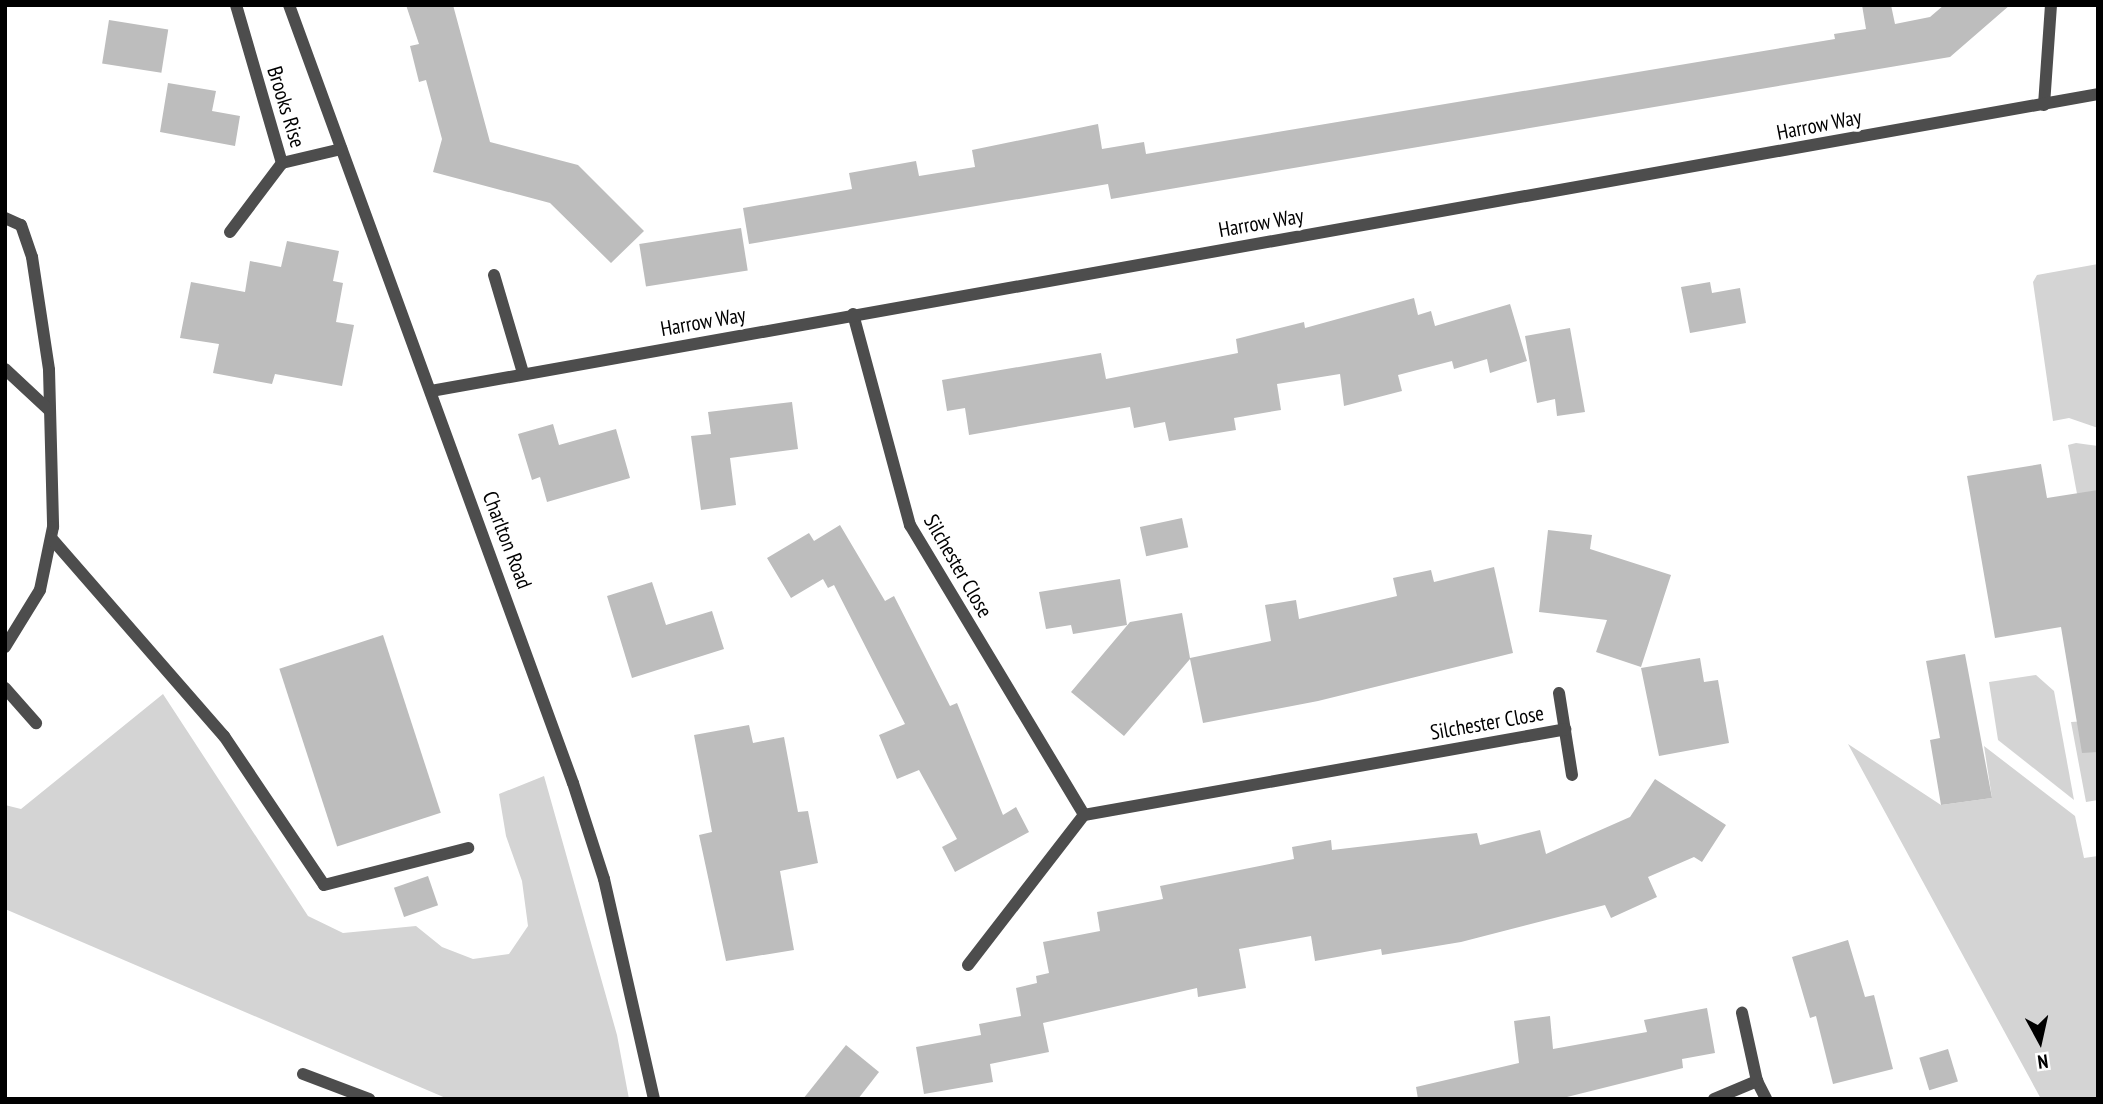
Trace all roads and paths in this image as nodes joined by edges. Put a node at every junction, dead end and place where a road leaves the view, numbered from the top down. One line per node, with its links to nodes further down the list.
1 (236, 5): 7 (street, Brooks Rise)
2 (289, 5): 6 (street, Charlton Road)
3 (2051, 5): 5 (street)
4 (2098, 94): 5 (street, Harrow Way)
5 (2044, 105): 11 (street, Harrow Way)
6 (341, 149): 7 (street, Brooks Rise); 14 (street, Charlton Road)
7 (282, 163): 9 (street)
8 (5, 218): 15 (street)
9 (230, 232)
10 (494, 275): 13 (street)
11 (853, 314): 13 (street, Harrow Way); 23 (street, Silchester Close)
12 (5, 369): 15 (street)
13 (523, 373): 14 (street, Harrow Way)
14 (431, 391): 30 (street, Charlton Road)
15 (49, 410): 16 (street)
16 (52, 539): 17 (street); 24 (street)
17 (5, 648)
18 (5, 688): 20 (street)
19 (1559, 693): 21 (street, Silchester Close)
20 (36, 723)
21 (1565, 729): 22 (street, Silchester Close); 23 (street, Silchester Close)
22 (1572, 775)
23 (1084, 815): 25 (street)
24 (468, 848)
25 (968, 965)
26 (1742, 1013): 28 (street)
27 (303, 1074): 29 (street)
28 (1757, 1081): 31 (street); 32 (street)
29 (369, 1099)
30 (654, 1099)
31 (1714, 1099)
32 (1766, 1099)

